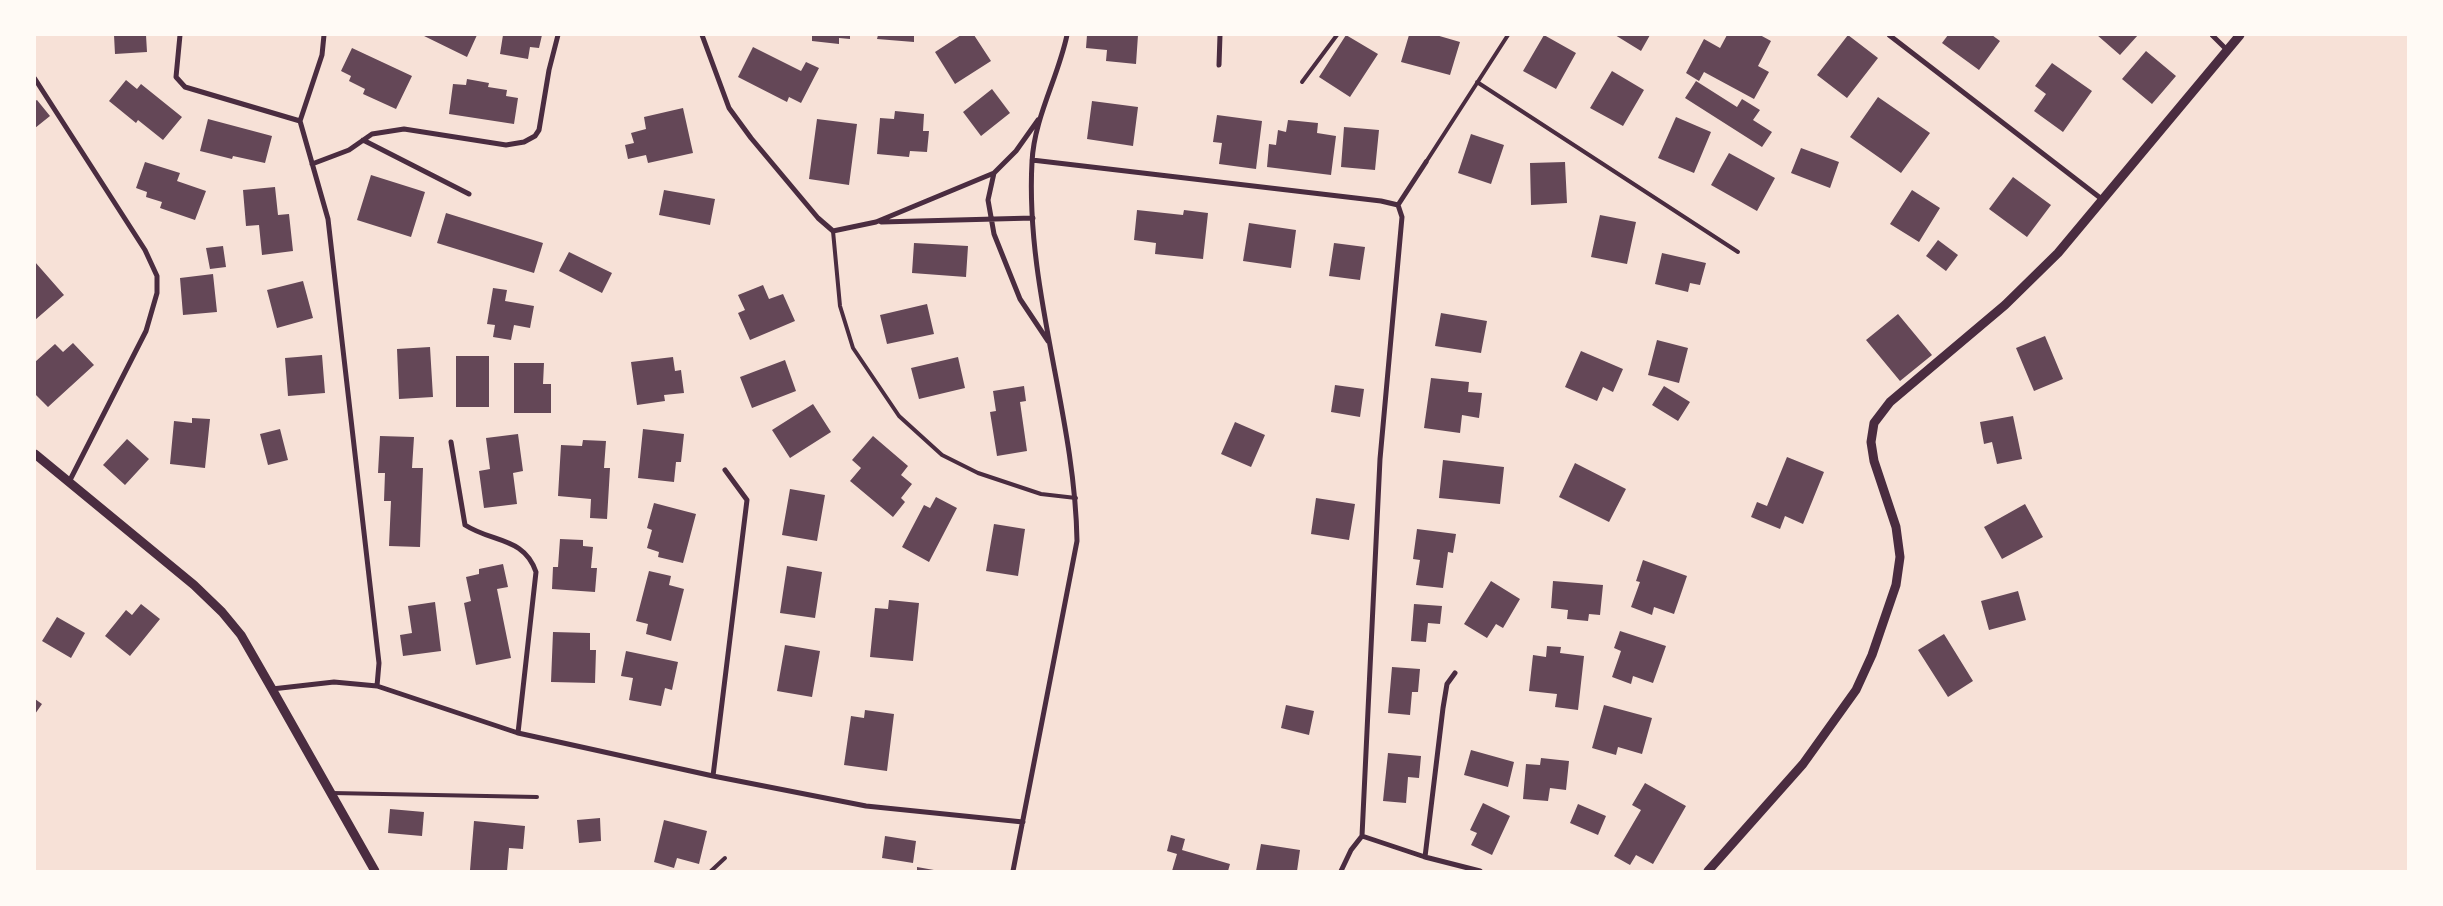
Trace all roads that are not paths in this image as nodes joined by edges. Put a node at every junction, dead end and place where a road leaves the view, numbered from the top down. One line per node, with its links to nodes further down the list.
1 (180, 35): 18 (street)
2 (324, 35): 18 (street)
3 (558, 35): 19 (street)
4 (702, 35): 30 (street)
5 (1067, 35): 17 (street)
6 (1220, 35): 13 (street)
7 (1337, 35): 15 (lane)
8 (1508, 35): 16 (lane)
9 (1890, 35): 25 (street)
10 (2212, 35): 12 (street)
11 (2240, 35): 12 (street)
12 (2227, 50): 25 (street)
13 (1220, 65)
14 (35, 79): 36 (street)
15 (1302, 82)
16 (1477, 82): 21 (lane); 31 (lane)
17 (1040, 117): 20 (street); 23 (street)
18 (300, 121): 22 (street)
19 (363, 140): 22 (street); 24 (street)
20 (1032, 160): 26 (street); 27 (street)
21 (1426, 162): 26 (street)
22 (312, 164): 39 (street)
23 (994, 173): 28 (street); 29 (street)
24 (469, 194)
25 (2103, 201): 54 (street)
26 (1398, 205): 46 (street)
27 (1032, 218): 28 (street); 32 (street)
28 (991, 219): 29 (street); 32 (street)
29 (876, 222): 30 (street)
30 (833, 231): 37 (lane)
31 (1738, 252)
32 (1050, 344): 37 (street)
33 (451, 442): 41 (street)
34 (35, 454): 36 (street)
35 (725, 470): 42 (street)
36 (69, 482): 40 (street)
37 (1076, 498): 45 (street)
38 (1455, 673): 47 (street)
39 (377, 686): 40 (street); 41 (street)
40 (272, 689): 43 (street)
41 (518, 733): 42 (street)
42 (713, 776): 45 (street)
43 (332, 793): 44 (lane); 49 (street)
44 (537, 797)
45 (1023, 822): 51 (street)
46 (1362, 836): 47 (street); 52 (street)
47 (1425, 857): 53 (street)
48 (725, 858): 50 (lane)
49 (375, 871)
50 (711, 871)
51 (1013, 871)
52 (1341, 871)
53 (1480, 871)
54 (1708, 871)

